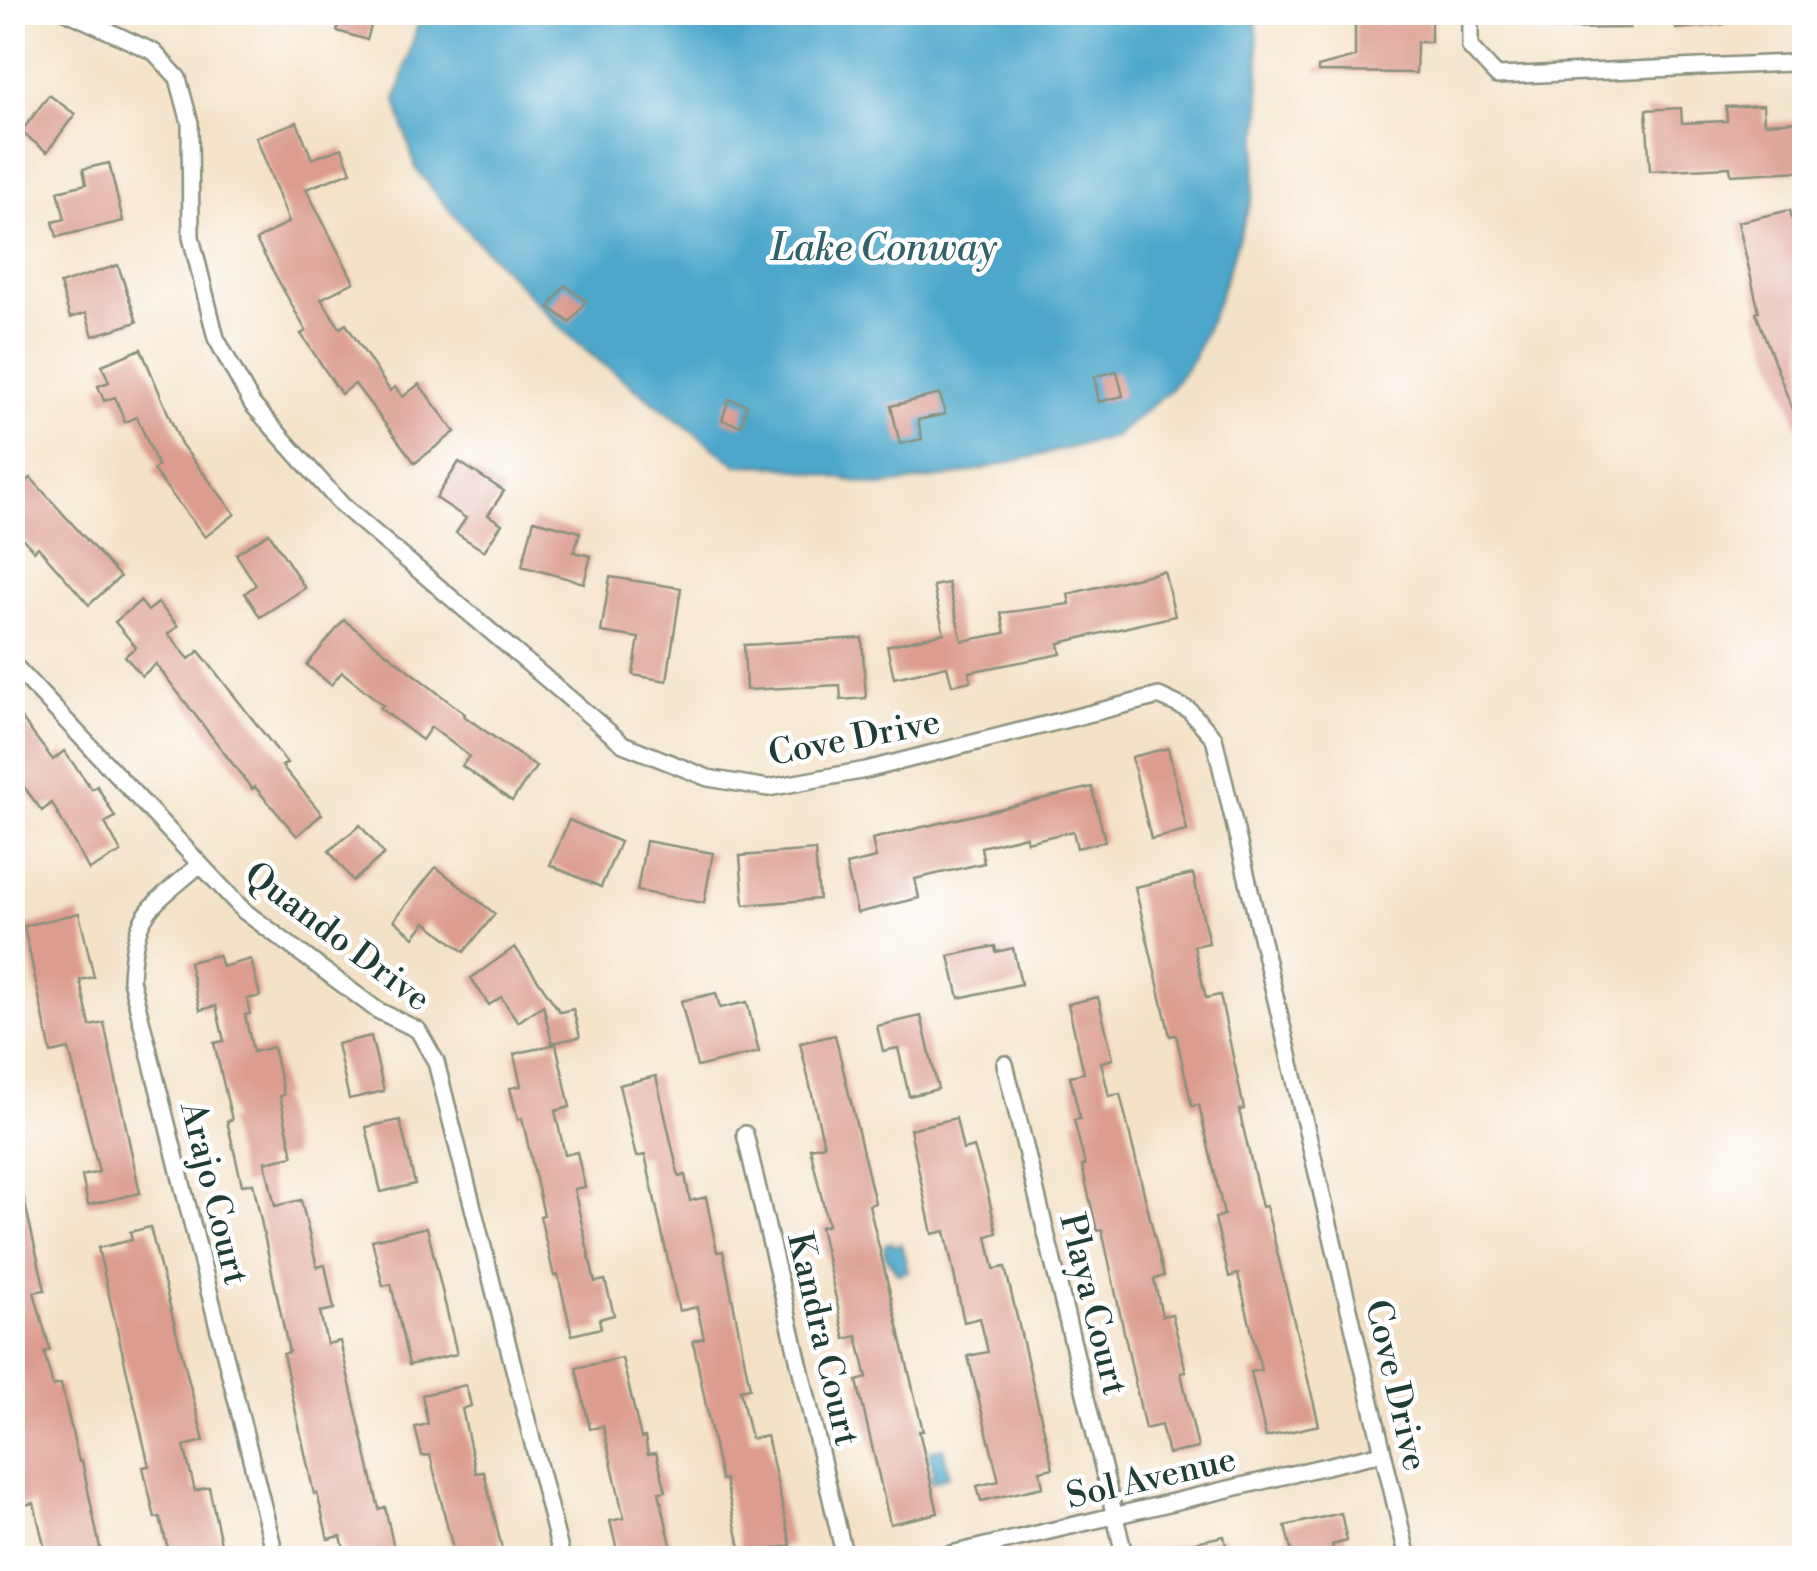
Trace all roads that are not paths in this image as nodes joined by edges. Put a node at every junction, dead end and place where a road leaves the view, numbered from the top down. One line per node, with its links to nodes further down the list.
1 (67, 12): 8 (street, Cove Drive)
2 (1470, 12): 3 (street)
3 (1804, 68)
4 (12, 662): 5 (street, Quando Drive)
5 (199, 865): 10 (street, Arajo Court); 11 (street, Quando Drive)
6 (1005, 1064): 9 (street, Playa Court)
7 (745, 1134): 12 (street, Kandra Court)
8 (1382, 1453): 9 (street, Sol Avenue); 15 (street, Cove Drive)
9 (1114, 1516): 13 (street, Sol Avenue); 14 (street, Playa Court)
10 (276, 1558)
11 (562, 1558)
12 (846, 1558)
13 (934, 1558)
14 (1124, 1558)
15 (1408, 1558)

